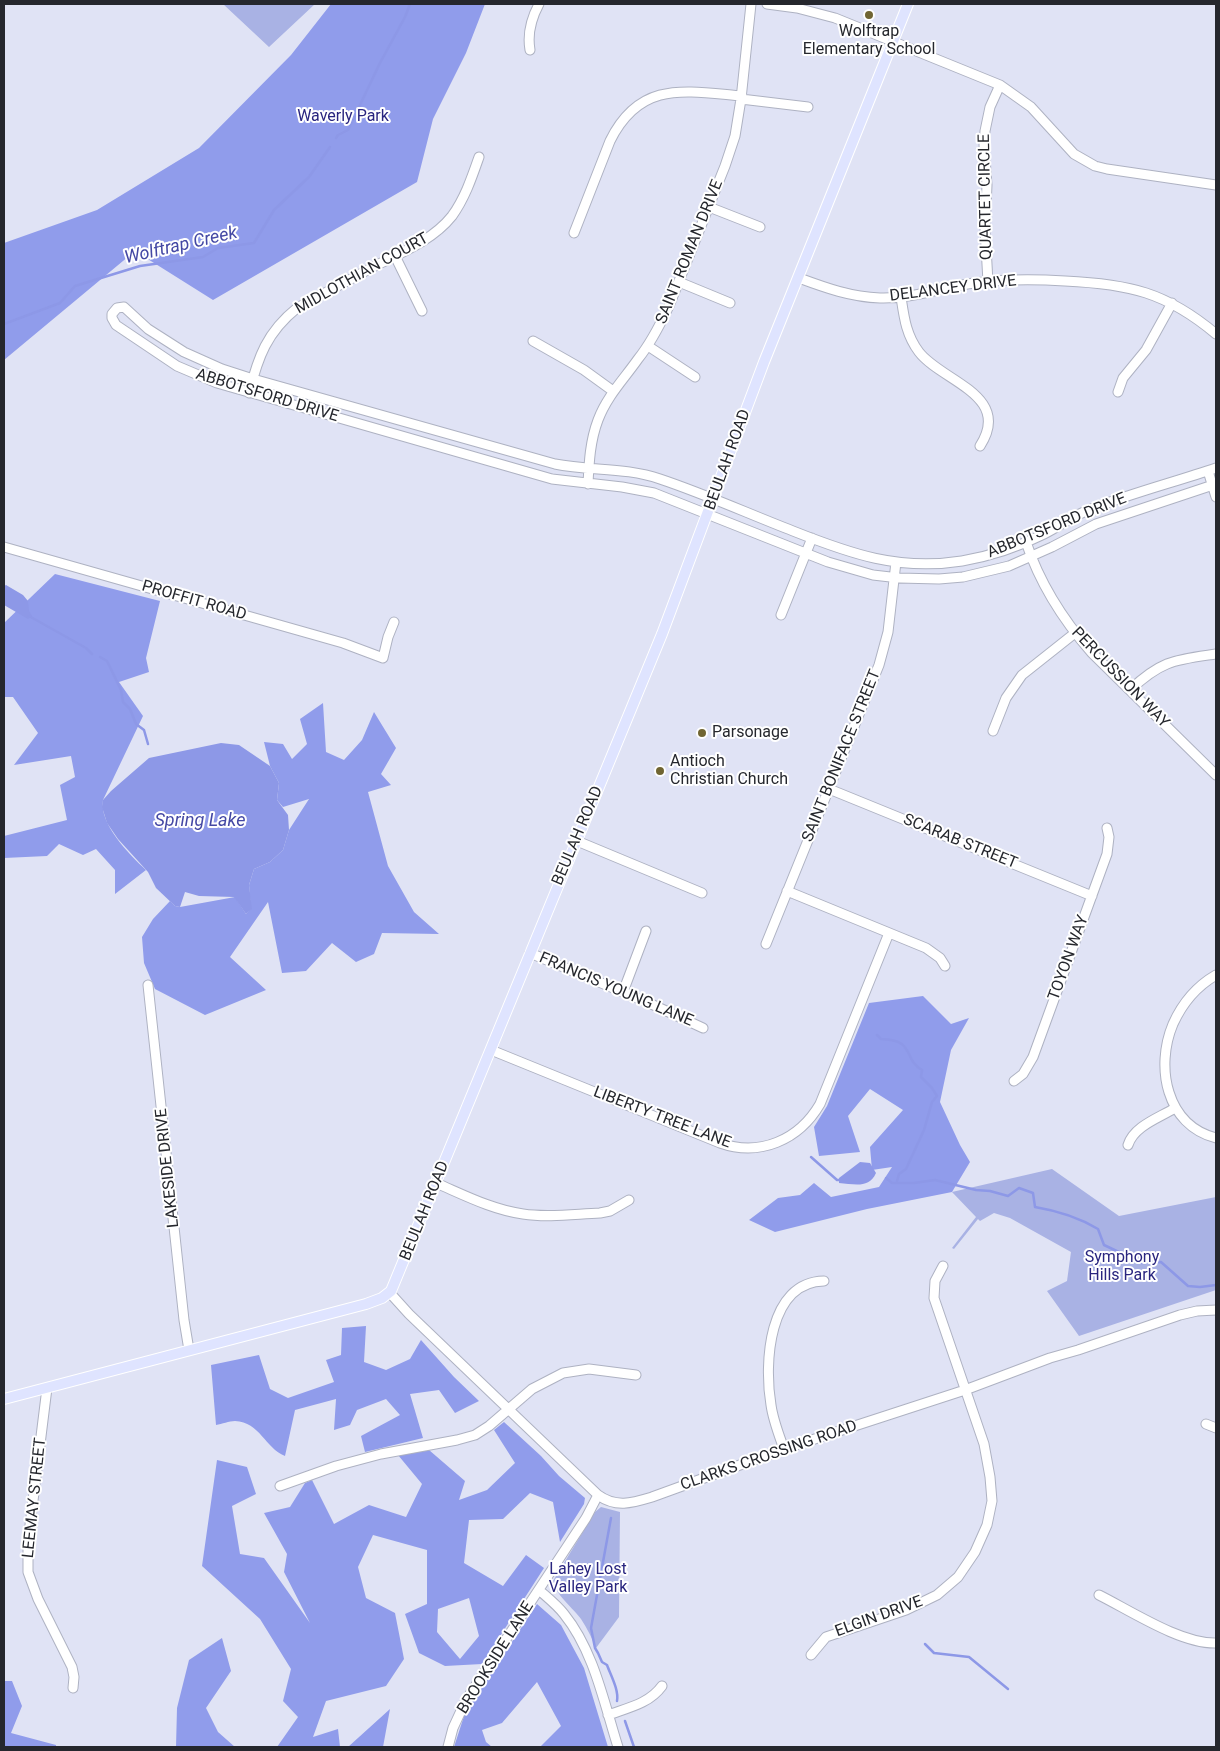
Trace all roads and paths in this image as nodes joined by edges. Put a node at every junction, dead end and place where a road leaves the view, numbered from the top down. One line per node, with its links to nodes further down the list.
1 (539, 4): 6 (street)
2 (751, 4): 8 (street, SAINT ROMAN DRIVE)
3 (767, 4): 5 (street)
4 (908, 4): 5 (main road, BEULAH ROAD)
5 (894, 42): 7 (street); 16 (main road, BEULAH ROAD)
6 (530, 50)
7 (1000, 86): 11 (street); 18 (street, QUARTET CIRCLE)
8 (741, 98): 9 (street); 12 (street, SAINT ROMAN DRIVE); 14 (street)
9 (808, 107)
10 (480, 157): 15 (street, MIDLOTHIAN COURT)
11 (1216, 185)
12 (709, 207): 13 (street); 17 (street, SAINT ROMAN DRIVE)
13 (760, 227)
14 (574, 232)
15 (394, 256): 22 (street); 27 (street, MIDLOTHIAN COURT)
16 (799, 278): 19 (street, DELANCEY DRIVE); 37 (main road, BEULAH ROAD)
17 (679, 282): 20 (street); 25 (street, SAINT ROMAN DRIVE)
18 (988, 282): 19 (street, DELANCEY DRIVE); 21 (street, DELANCEY DRIVE)
19 (901, 297): 31 (street)
20 (730, 303)
21 (1172, 303): 23 (street, DELANCEY DRIVE); 29 (street)
22 (422, 311)
23 (1216, 334)
24 (532, 341): 28 (street)
25 (648, 346): 26 (street); 28 (street, SAINT ROMAN DRIVE)
26 (695, 378)
27 (253, 379): 30 (street, MIDLOTHIAN COURT); 30 (street, ABBOTSFORD DRIVE); 32 (street, ABBOTSFORD DRIVE)
28 (613, 391): 32 (street, SAINT ROMAN DRIVE)
29 (1118, 392)
30 (249, 393): 34 (street, ABBOTSFORD DRIVE)
31 (980, 446)
32 (589, 469): 34 (street, SAINT ROMAN DRIVE); 37 (street, ABBOTSFORD DRIVE)
33 (1212, 469): 35 (street); 40 (street, ABBOTSFORD DRIVE)
34 (588, 484): 38 (street, ABBOTSFORD DRIVE)
35 (1214, 485): 36 (street); 43 (street, ABBOTSFORD DRIVE)
36 (1216, 497)
37 (713, 499): 38 (main road, BEULAH ROAD); 39 (street, ABBOTSFORD DRIVE)
38 (708, 514): 42 (street, ABBOTSFORD DRIVE); 55 (main road, BEULAH ROAD)
39 (812, 538): 42 (street); 44 (street, ABBOTSFORD DRIVE)
40 (1026, 542): 43 (street, PERCUSSION WAY); 44 (street, ABBOTSFORD DRIVE)
41 (4, 547): 47 (street, PROFFIT ROAD)
42 (806, 554): 45 (street, ABBOTSFORD DRIVE); 46 (street)
43 (1031, 557): 45 (street, ABBOTSFORD DRIVE); 48 (street, PERCUSSION WAY)
44 (896, 562): 45 (street, SAINT BONIFACE STREET)
45 (894, 578): 53 (street, SAINT BONIFACE STREET)
46 (781, 615)
47 (394, 622)
48 (1074, 633): 50 (street, PERCUSSION WAY); 51 (street)
49 (1216, 654): 50 (street)
50 (1130, 690): 52 (street, PERCUSSION WAY)
51 (993, 731)
52 (1216, 775)
53 (829, 789): 56 (street, SAINT BONIFACE STREET); 58 (street, SCARAB STREET)
54 (1106, 828): 58 (street, TOYON WAY)
55 (577, 841): 57 (street); 62 (main road, BEULAH ROAD)
56 (788, 891): 60 (street); 61 (street, SAINT BONIFACE STREET)
57 (702, 893)
58 (1092, 896): 69 (street, TOYON WAY)
59 (646, 931): 66 (street)
60 (889, 933): 63 (street); 68 (street, LIBERTY TREE LANE)
61 (766, 944)
62 (530, 953): 66 (street, FRANCIS YOUNG LANE); 68 (main road, BEULAH ROAD)
63 (946, 966)
64 (1216, 975): 70 (street)
65 (148, 985): 79 (street, LAKESIDE DRIVE)
66 (624, 992): 67 (street, FRANCIS YOUNG LANE)
67 (703, 1028)
68 (491, 1050): 73 (main road, BEULAH ROAD)
69 (1014, 1082)
70 (1175, 1108): 71 (street); 72 (street)
71 (1216, 1138)
72 (1128, 1146)
73 (436, 1183): 74 (street); 77 (main road, BEULAH ROAD)
74 (629, 1200)
75 (943, 1266): 82 (street, ELGIN DRIVE)
76 (824, 1281): 87 (street)
77 (390, 1293): 79 (main road); 84 (street, CLARKS CROSSING ROAD)
78 (1216, 1310): 82 (street, CLARKS CROSSING ROAD)
79 (189, 1350): 81 (main road)
80 (636, 1375): 84 (street)
81 (47, 1388): 83 (main road); 95 (street, LEEMAY STREET)
82 (965, 1390): 87 (street, CLARKS CROSSING ROAD); 93 (street, ELGIN DRIVE)
83 (4, 1399)
84 (509, 1408): 88 (street); 89 (street, CLARKS CROSSING ROAD)
85 (1206, 1424): 86 (street)
86 (1216, 1428)
87 (784, 1449): 89 (street, CLARKS CROSSING ROAD)
88 (280, 1486)
89 (598, 1495): 90 (street, BROOKSIDE LANE)
90 (539, 1590): 96 (street); 97 (street, BROOKSIDE LANE)
91 (1099, 1595): 92 (street)
92 (1216, 1643)
93 (811, 1655)
94 (662, 1686): 96 (street)
95 (73, 1688)
96 (608, 1715): 98 (street)
97 (448, 1747)
98 (618, 1747)

